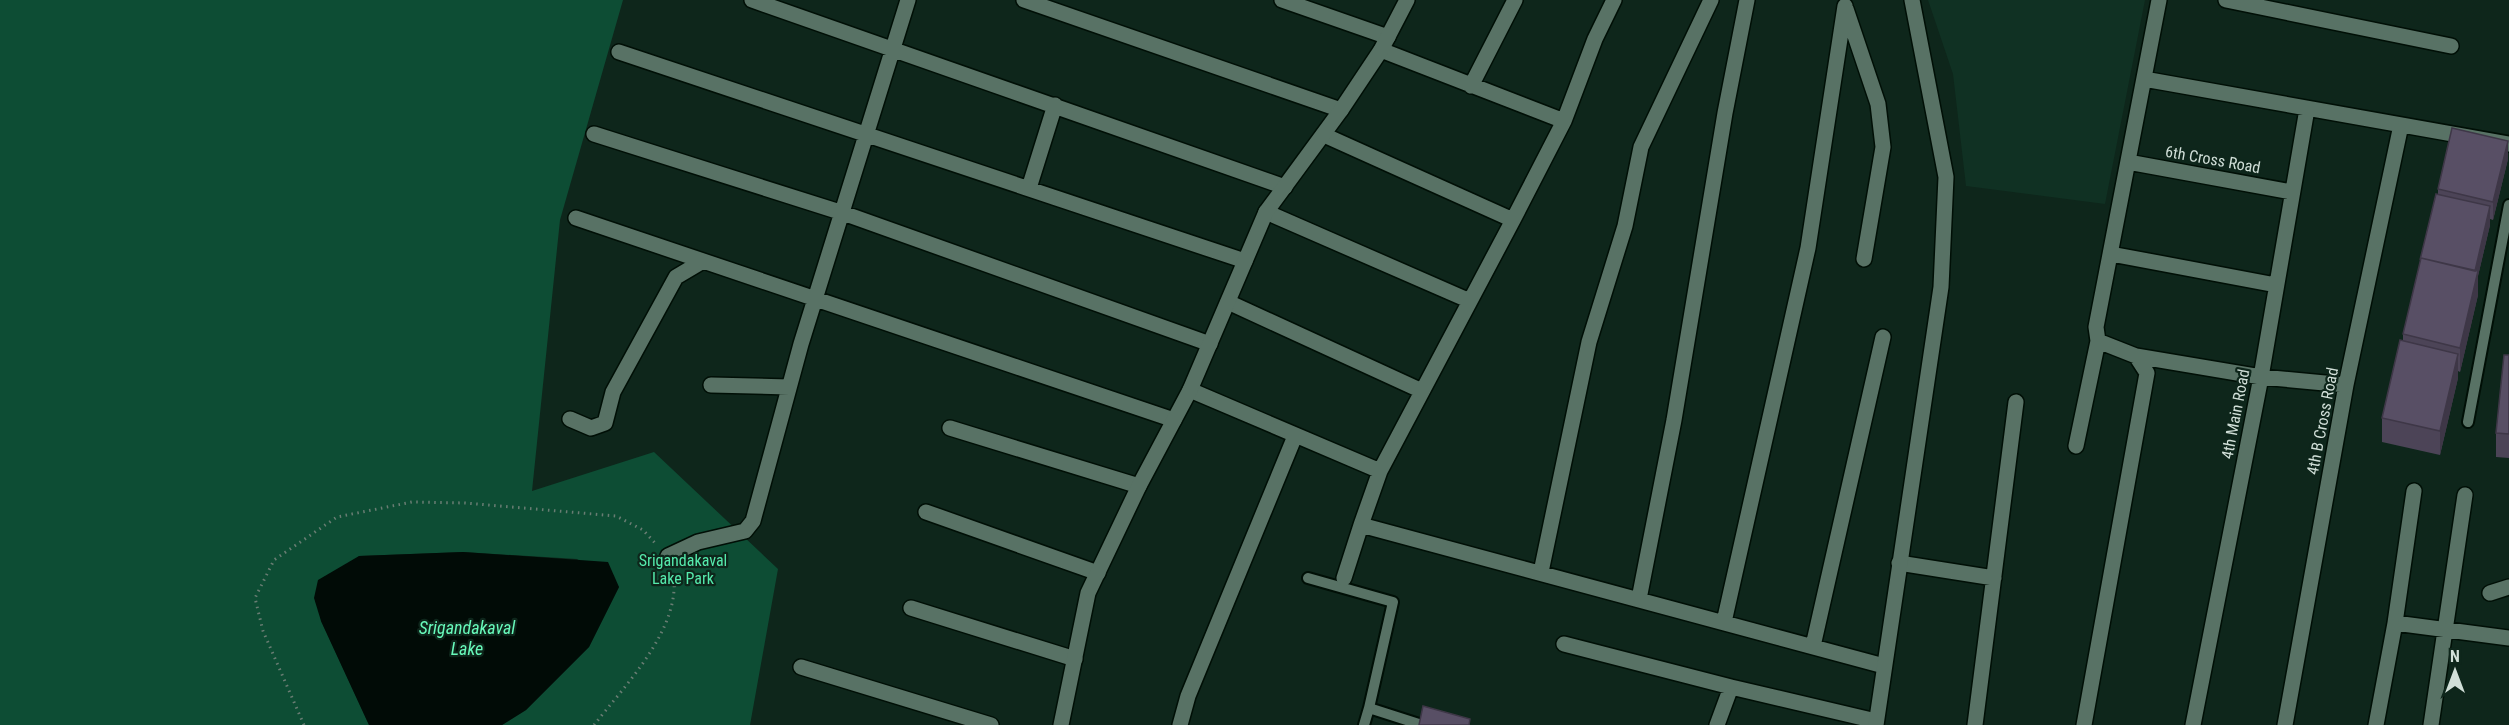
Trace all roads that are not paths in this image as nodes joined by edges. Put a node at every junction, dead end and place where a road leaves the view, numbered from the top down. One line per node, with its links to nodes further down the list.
1 (752, 0): 16 (street)
2 (908, 0): 16 (street)
3 (1024, 0): 22 (street)
4 (1282, 0): 14 (street)
5 (1407, 0): 14 (street)
6 (1515, 0): 19 (street)
7 (1614, 0): 23 (street)
8 (1711, 0): 71 (street)
9 (1748, 0): 78 (street)
10 (1912, 0): 70 (street)
11 (2159, 0): 18 (street)
12 (2226, 0): 15 (street)
13 (1844, 3): 39 (street); 80 (street)
14 (1385, 43): 19 (street); 22 (street)
15 (2451, 46)
16 (894, 48): 20 (street); 26 (street)
17 (619, 52): 26 (street)
18 (2144, 79): 21 (street); 29 (street)
19 (1471, 86): 23 (street)
20 (1055, 105): 30 (street); 31 (street)
21 (2307, 109): 24 (street); 32 (street, 4th Main Road)
22 (1341, 110): 27 (street)
23 (1564, 121): 37 (street)
24 (2401, 125): 28 (street); 52 (street, 4th B Cross Road)
25 (594, 134): 35 (street)
26 (868, 134): 31 (street); 35 (street)
27 (1324, 135): 30 (street); 37 (street)
28 (2509, 144)
29 (2128, 162): 32 (street, 6th Cross Road); 38 (street)
30 (1285, 187): 34 (street)
31 (1029, 188): 41 (street)
32 (2292, 192): 42 (street, 4th Main Road)
33 (2509, 205): 59 (lane)
34 (1266, 212): 41 (street); 44 (street)
35 (843, 213): 43 (street); 48 (street)
36 (576, 218): 40 (street)
37 (1513, 220): 44 (street)
38 (2111, 254): 42 (street); 47 (street)
39 (1864, 259)
40 (703, 261): 43 (street); 57 (street)
41 (1245, 261): 45 (street)
42 (2276, 285): 50 (street, 4th Main Road)
43 (816, 299): 53 (street); 58 (street)
44 (1470, 301): 55 (street)
45 (1227, 302): 48 (street); 55 (street)
46 (1883, 337): 85 (street)
47 (2098, 341): 49 (street); 62 (street)
48 (1210, 344): 54 (street)
49 (2136, 356): 50 (street); 99 (street)
50 (2261, 377): 52 (street); 100 (street, 4th Main Road)
51 (711, 385): 53 (street)
52 (2346, 385): 101 (street, 4th B Cross Road)
53 (789, 387): 69 (street)
54 (1190, 390): 58 (street); 61 (street)
55 (1422, 391): 63 (street)
56 (2016, 402): 74 (street)
57 (570, 419)
58 (1174, 420): 64 (street)
59 (2468, 422)
60 (950, 428): 64 (street)
61 (1295, 436): 63 (street); 94 (street)
62 (2076, 446)
63 (1380, 471): 68 (street)
64 (1138, 486): 72 (street)
65 (2414, 491): 81 (street)
66 (2465, 495): 82 (street)
67 (926, 512): 72 (street)
68 (1361, 525): 71 (street); 75 (street)
69 (668, 556)
70 (1899, 563): 74 (street); 87 (street)
71 (1541, 572): 78 (street)
72 (1098, 573): 86 (street)
73 (1308, 578): 75 (lane)
74 (1994, 578): 98 (street)
75 (1343, 582): 90 (lane)
76 (2509, 587): 77 (street)
77 (2490, 593)
78 (1639, 599): 80 (street)
79 (911, 608): 86 (street)
80 (1724, 622): 85 (street)
81 (2395, 623): 82 (street); 102 (street)
82 (2446, 629): 83 (street); 103 (street)
83 (2509, 638)
84 (1564, 644): 89 (street)
85 (1813, 646): 87 (street)
86 (1075, 658): 93 (street)
87 (1884, 666): 91 (street)
88 (801, 667): 92 (street)
89 (1731, 687): 91 (street); 97 (street)
90 (1369, 708): 95 (lane); 96 (lane)
91 (1876, 723)
92 (991, 725)
93 (1061, 725)
94 (1180, 725)
95 (1364, 725)
96 (1422, 725)
97 (1717, 725)
98 (1975, 725)
99 (2084, 725)
100 (2193, 725)
101 (2285, 725)
102 (2376, 725)
103 (2431, 725)

